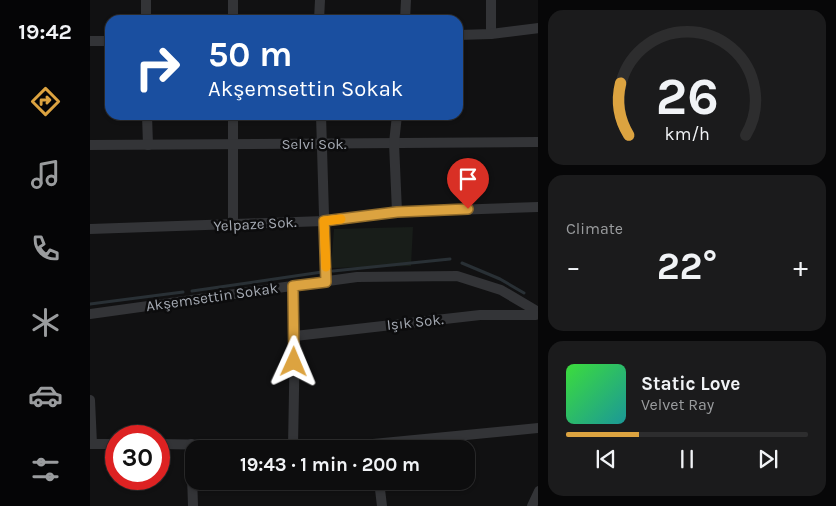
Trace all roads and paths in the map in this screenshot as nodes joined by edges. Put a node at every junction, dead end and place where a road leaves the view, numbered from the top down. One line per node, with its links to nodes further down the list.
1 (146, 0): 6 (street)
2 (232, 0): 7 (street)
3 (320, 0): 8 (street)
4 (406, 0): 9 (street)
5 (491, 0): 11 (street)
6 (146, 15)
7 (233, 15)
8 (319, 15)
9 (405, 15)
10 (538, 28): 11 (street)
11 (491, 34): 12 (street)
12 (463, 35)
13 (105, 40): 14 (street)
14 (90, 41)
15 (147, 120): 24 (street)
16 (233, 120): 21 (street)
17 (321, 120): 22 (street)
18 (396, 120): 20 (street)
19 (538, 142): 20 (street, Selvi Sok.)
20 (394, 143): 22 (street, Selvi Sok.); 26 (street)
21 (232, 144): 22 (street, Selvi Sok.); 24 (street, Selvi Sok.); 28 (street)
22 (322, 144): 27 (street)
23 (90, 145): 24 (street, Selvi Sok.)
24 (148, 145)
25 (538, 207): 26 (street, Yelpaze Sok.)
26 (397, 212): 27 (street, Yelpaze Sok.)
27 (324, 221): 28 (street, Yelpaze Sok.); 30 (street)
28 (233, 225): 29 (street, Yelpaze Sok.)
29 (90, 229)
30 (326, 282): 31 (street, Akşemsettin Sokak); 32 (street, Akşemsettin Sokak)
31 (293, 286): 33 (street, Akşemsettin Sokak); 34 (street)
32 (536, 313): 34 (street, Işık Sok.)
33 (90, 314)
34 (294, 336): 37 (street)
35 (90, 400): 39 (street)
36 (538, 428): 38 (street)
37 (293, 440)
38 (428, 440)
39 (91, 444): 40 (street)
40 (105, 444)
41 (170, 444): 42 (street)
42 (185, 444)
43 (192, 490): 46 (street)
44 (379, 490): 47 (street)
45 (538, 491): 48 (street)
46 (193, 506)
47 (382, 506)
48 (532, 506)

